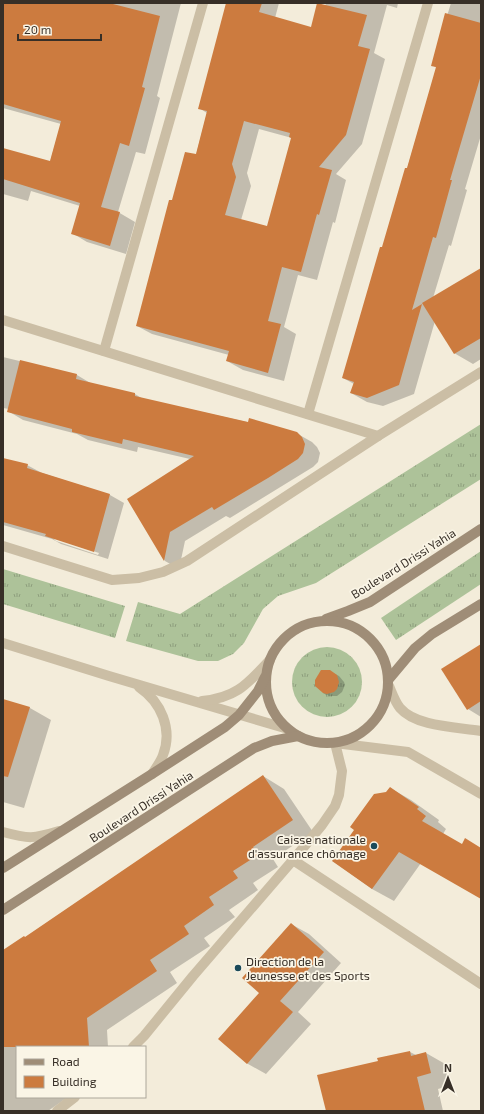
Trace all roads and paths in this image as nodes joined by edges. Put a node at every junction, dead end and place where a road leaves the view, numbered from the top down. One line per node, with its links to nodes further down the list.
1 (203, 3): 4 (street)
2 (428, 3): 6 (street)
3 (3, 320): 4 (street)
4 (104, 351): 6 (street)
5 (481, 372): 7 (street)
6 (308, 414): 7 (street)
7 (378, 436): 9 (street)
8 (481, 529): 11 (main road, Boulevard Drissi Yahia)
9 (3, 546)
10 (481, 604): 15 (main road)
11 (314, 622): 13 (main road); 15 (main road)
12 (3, 643): 16 (street)
13 (270, 660): 14 (main road); 17 (street)
14 (266, 674): 18 (main road, Boulevard Drissi Yahia); 19 (main road)
15 (389, 682): 20 (street); 22 (main road)
16 (135, 683): 17 (street); 23 (street)
17 (196, 702): 18 (street)
18 (239, 714): 19 (street); 23 (main road, Boulevard Drissi Yahia)
19 (288, 729): 21 (main road)
20 (481, 731)
21 (298, 736): 22 (main road); 29 (main road, Boulevard Drissi Yahia)
22 (335, 743): 24 (street); 27 (street)
23 (152, 774): 25 (main road, Boulevard Drissi Yahia)
24 (481, 794)
25 (66, 828): 26 (street); 28 (main road, Boulevard Drissi Yahia)
26 (3, 832)
27 (293, 860): 30 (street); 31 (street)
28 (3, 868)
29 (3, 910)
30 (481, 984)
31 (134, 1046)
32 (74, 1098): 33 (street)
33 (57, 1111)

